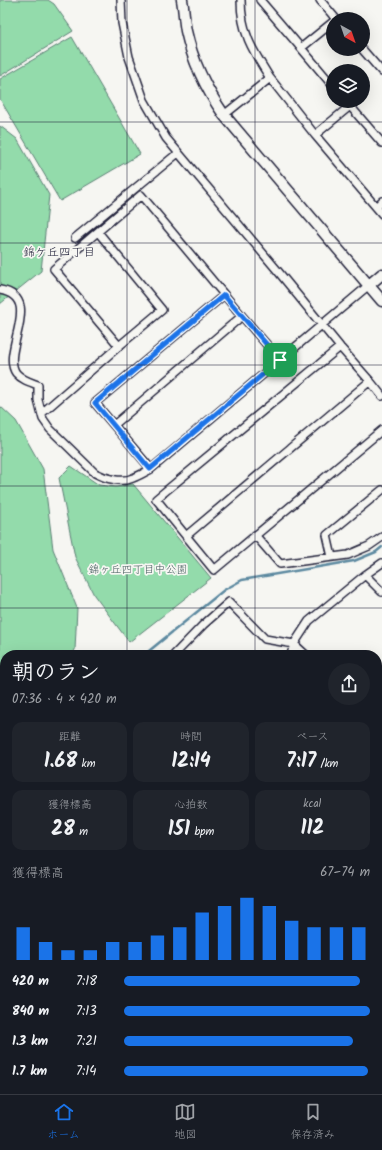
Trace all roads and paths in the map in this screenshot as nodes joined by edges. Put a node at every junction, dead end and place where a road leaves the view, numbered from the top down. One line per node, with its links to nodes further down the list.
1 (121, 0): 18 (street)
2 (182, 0): 15 (street)
3 (241, 0): 11 (street)
4 (260, 0): 8 (street)
5 (320, 0): 6 (street)
6 (330, 12)
7 (326, 28): 8 (street)
8 (301, 48): 12 (street)
9 (368, 56): 10 (street)
10 (382, 72)
11 (270, 78): 15 (street); 16 (street)
12 (326, 78)
13 (344, 108): 16 (street)
14 (351, 108): 17 (street)
15 (224, 115): 25 (street)
16 (315, 135): 20 (street)
17 (382, 143)
18 (178, 153): 23 (street); 30 (street)
19 (382, 201): 20 (street)
20 (376, 207): 21 (street)
21 (382, 214)
22 (98, 232): 27 (street); 31 (street); 31 (street)
23 (75, 238)
24 (382, 274): 25 (street)
25 (369, 285): 28 (street); 30 (street)
26 (0, 290): 36 (street)
27 (224, 295): 29 (street); 37 (street)
28 (382, 301)
29 (242, 316): 33 (street); 37 (street)
30 (322, 325): 32 (street); 33 (street)
31 (119, 346): 36 (street)
32 (340, 347): 34 (street); 42 (street)
33 (280, 360): 39 (street)
34 (370, 381): 35 (street); 42 (street)
35 (382, 396)
36 (42, 413): 39 (street)
37 (114, 425): 39 (street)
38 (382, 430): 41 (street)
39 (150, 469)
40 (382, 490): 44 (street)
41 (255, 535): 42 (street); 44 (street)
42 (186, 536)
43 (382, 537): 44 (street)
44 (332, 557)
45 (382, 563): 46 (street)
46 (365, 575): 47 (street); 48 (street)
47 (382, 592)
48 (294, 644): 49 (street); 50 (street); 51 (street)
49 (179, 650)
50 (292, 650)
51 (301, 650)

